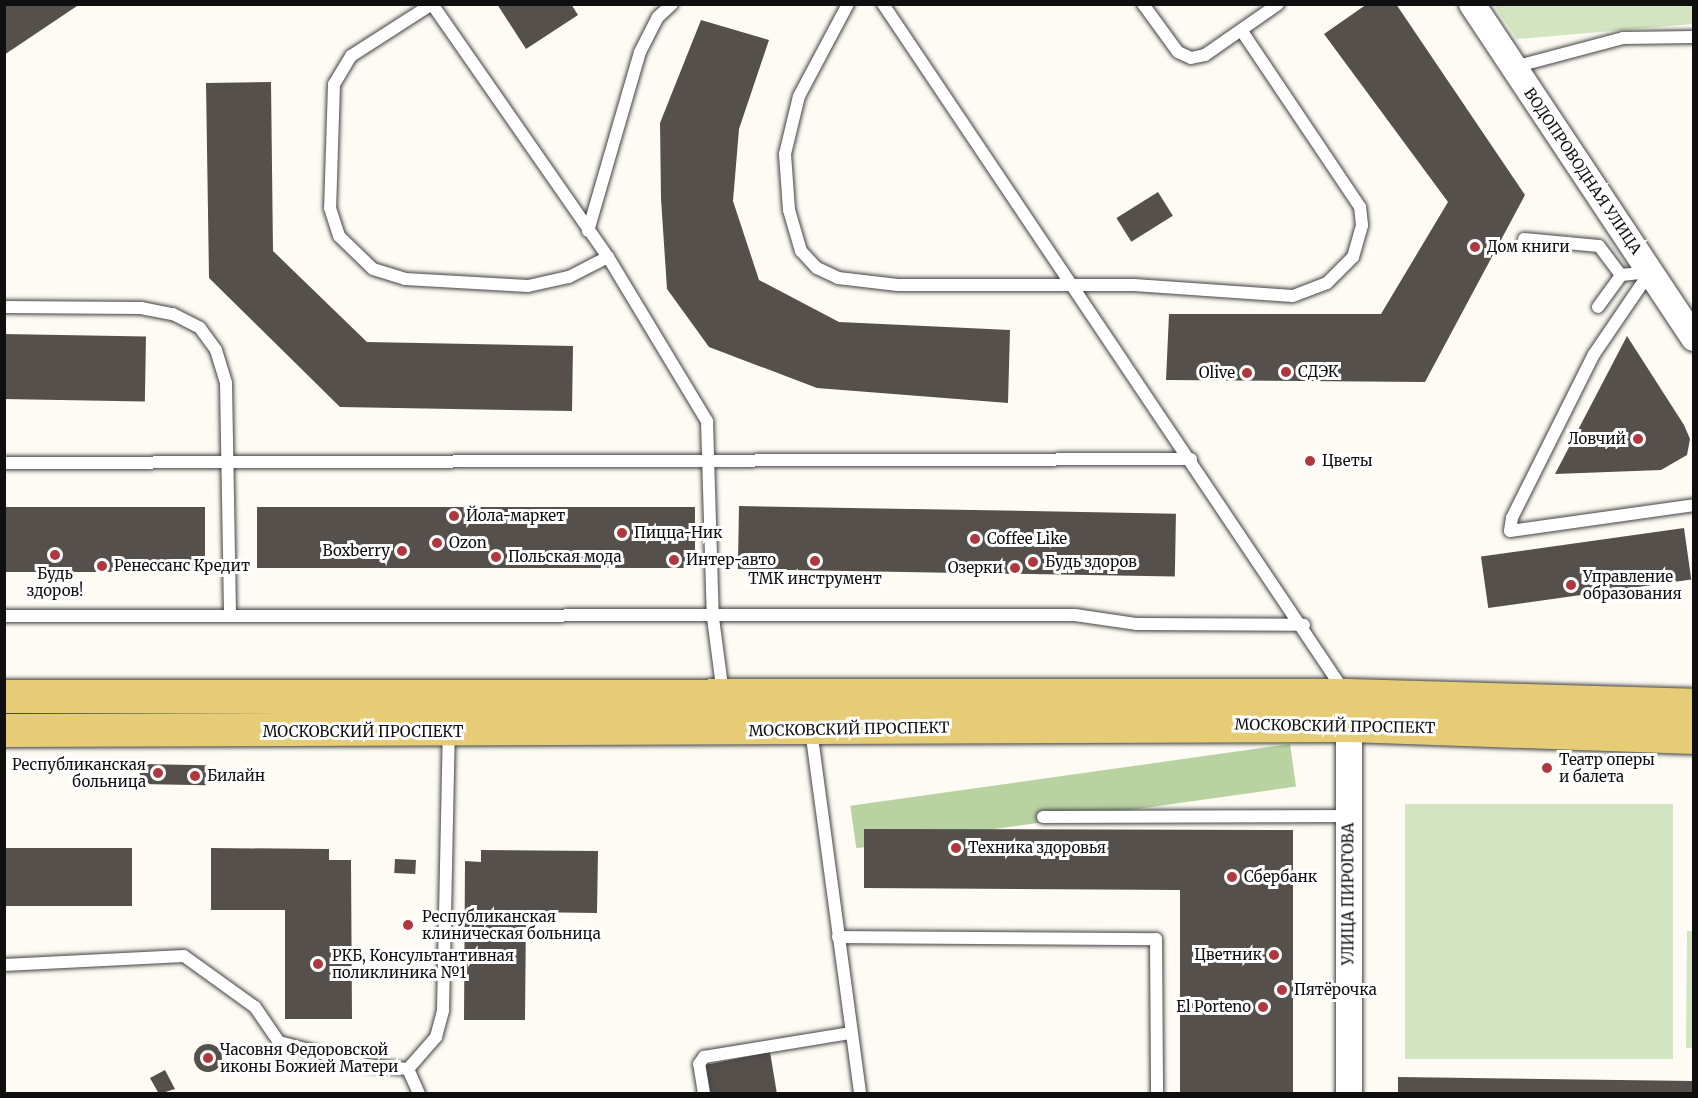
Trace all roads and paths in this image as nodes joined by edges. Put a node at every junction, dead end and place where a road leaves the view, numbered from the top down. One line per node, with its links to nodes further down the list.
1 (432, 4): 11 (lane); 13 (lane)
2 (672, 4): 11 (lane)
3 (848, 4): 16 (lane)
4 (883, 4): 16 (lane)
5 (1143, 4): 8 (lane)
6 (1278, 4): 8 (lane)
7 (1472, 4): 10 (street, ВОДОПРОВОДНАЯ УЛИЦА)
8 (1240, 30): 16 (lane)
9 (1694, 37): 10 (lane)
10 (1514, 67): 14 (street, ВОДОПРОВОДНАЯ УЛИЦА)
11 (588, 231): 13 (lane)
12 (1524, 239): 15 (lane)
13 (608, 257): 21 (lane)
14 (1650, 272): 15 (lane); 19 (street, ВОДОПРОВОДНАЯ УЛИЦА); 24 (lane)
15 (1621, 275): 18 (lane)
16 (1073, 285): 20 (lane)
17 (4, 307): 23 (lane)
18 (1598, 307)
19 (1694, 338)
20 (1191, 459): 21 (lane); 28 (lane)
21 (710, 462): 23 (lane); 27 (lane)
22 (4, 463): 23 (lane)
23 (229, 463): 26 (lane)
24 (1694, 505)
25 (4, 616): 26 (lane)
26 (230, 616): 27 (lane)
27 (713, 618): 28 (lane); 30 (lane)
28 (1304, 626): 32 (lane)
29 (4, 696): 30 (main road, МОСКОВСКИЙ ПРОСПЕКТ)
30 (723, 698): 32 (main road, МОСКОВСКИЙ ПРОСПЕКТ)
31 (1694, 705): 32 (main road, МОСКОВСКИЙ ПРОСПЕКТ)
32 (1347, 710): 34 (main road, МОСКОВСКИЙ ПРОСПЕКТ); 36 (main road, МОСКОВСКИЙ ПРОСПЕКТ); 37 (street, УЛИЦА ПИРОГОВА)
33 (4, 730): 35 (main road, МОСКОВСКИЙ ПРОСПЕКТ)
34 (811, 730): 35 (main road, МОСКОВСКИЙ ПРОСПЕКТ); 39 (lane)
35 (449, 732): 42 (lane)
36 (1694, 736)
37 (1349, 816): 38 (lane); 47 (street, УЛИЦА ПИРОГОВА)
38 (1043, 817)
39 (838, 936): 41 (lane); 46 (lane)
40 (4, 965): 42 (lane)
41 (851, 1033): 44 (lane); 45 (lane)
42 (408, 1069): 43 (lane)
43 (418, 1094)
44 (704, 1094)
45 (860, 1094)
46 (1157, 1094)
47 (1349, 1094)

